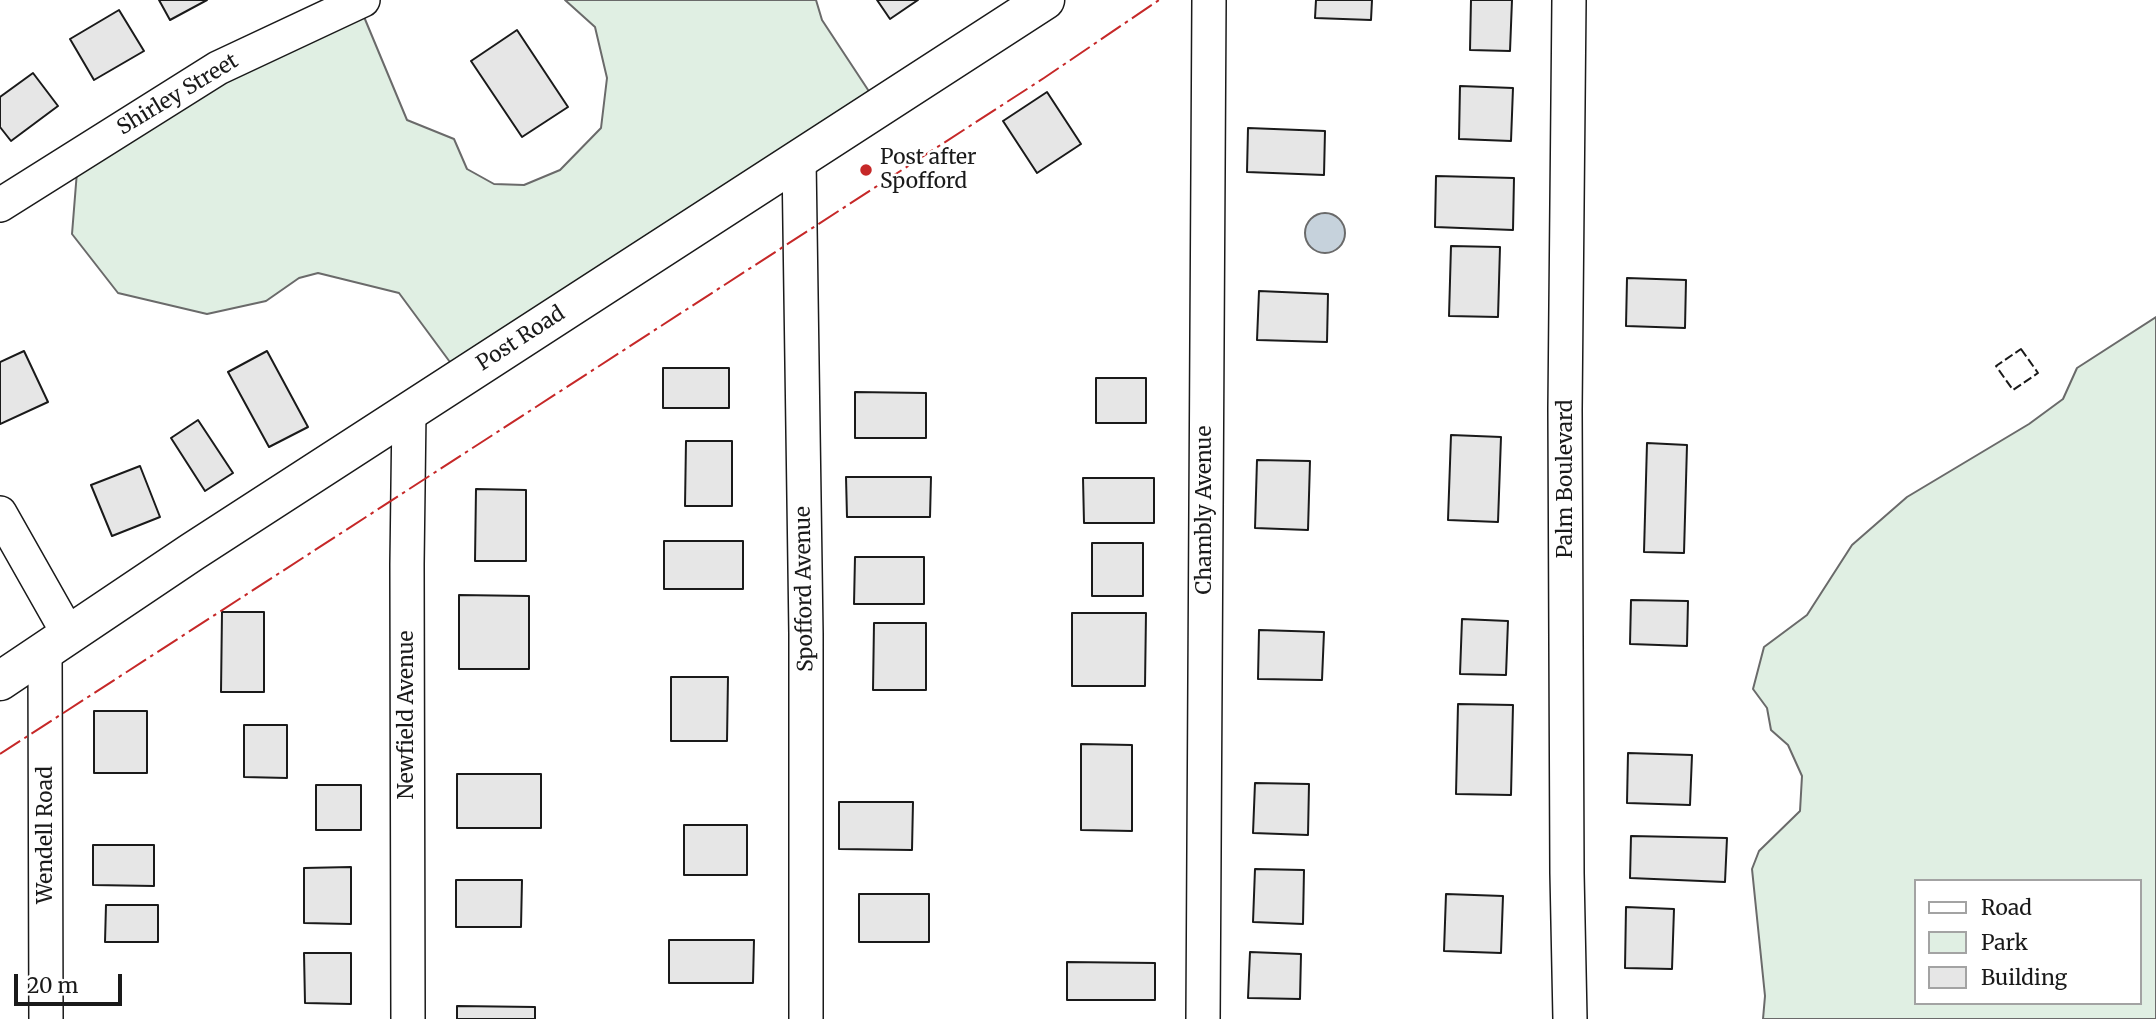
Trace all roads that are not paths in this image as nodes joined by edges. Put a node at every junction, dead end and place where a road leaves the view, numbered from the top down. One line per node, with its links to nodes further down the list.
1 (363, 0): 6 (street, Shirley Street)
2 (1045, 0): 5 (main road, Post Road)
3 (1209, 0): 14 (street, Chambly Avenue)
4 (1569, 0): 15 (street, Palm Boulevard)
5 (799, 159): 7 (main road, Post Road); 13 (street, Spofford Avenue)
6 (0, 205)
7 (409, 411): 9 (main road, Post Road); 12 (street, Newfield Avenue)
8 (0, 513): 9 (street)
9 (57, 643): 10 (main road, Post Road); 11 (street, Wendell Road)
10 (0, 681)
11 (46, 1019)
12 (408, 1019)
13 (806, 1019)
14 (1203, 1019)
15 (1570, 1019)

